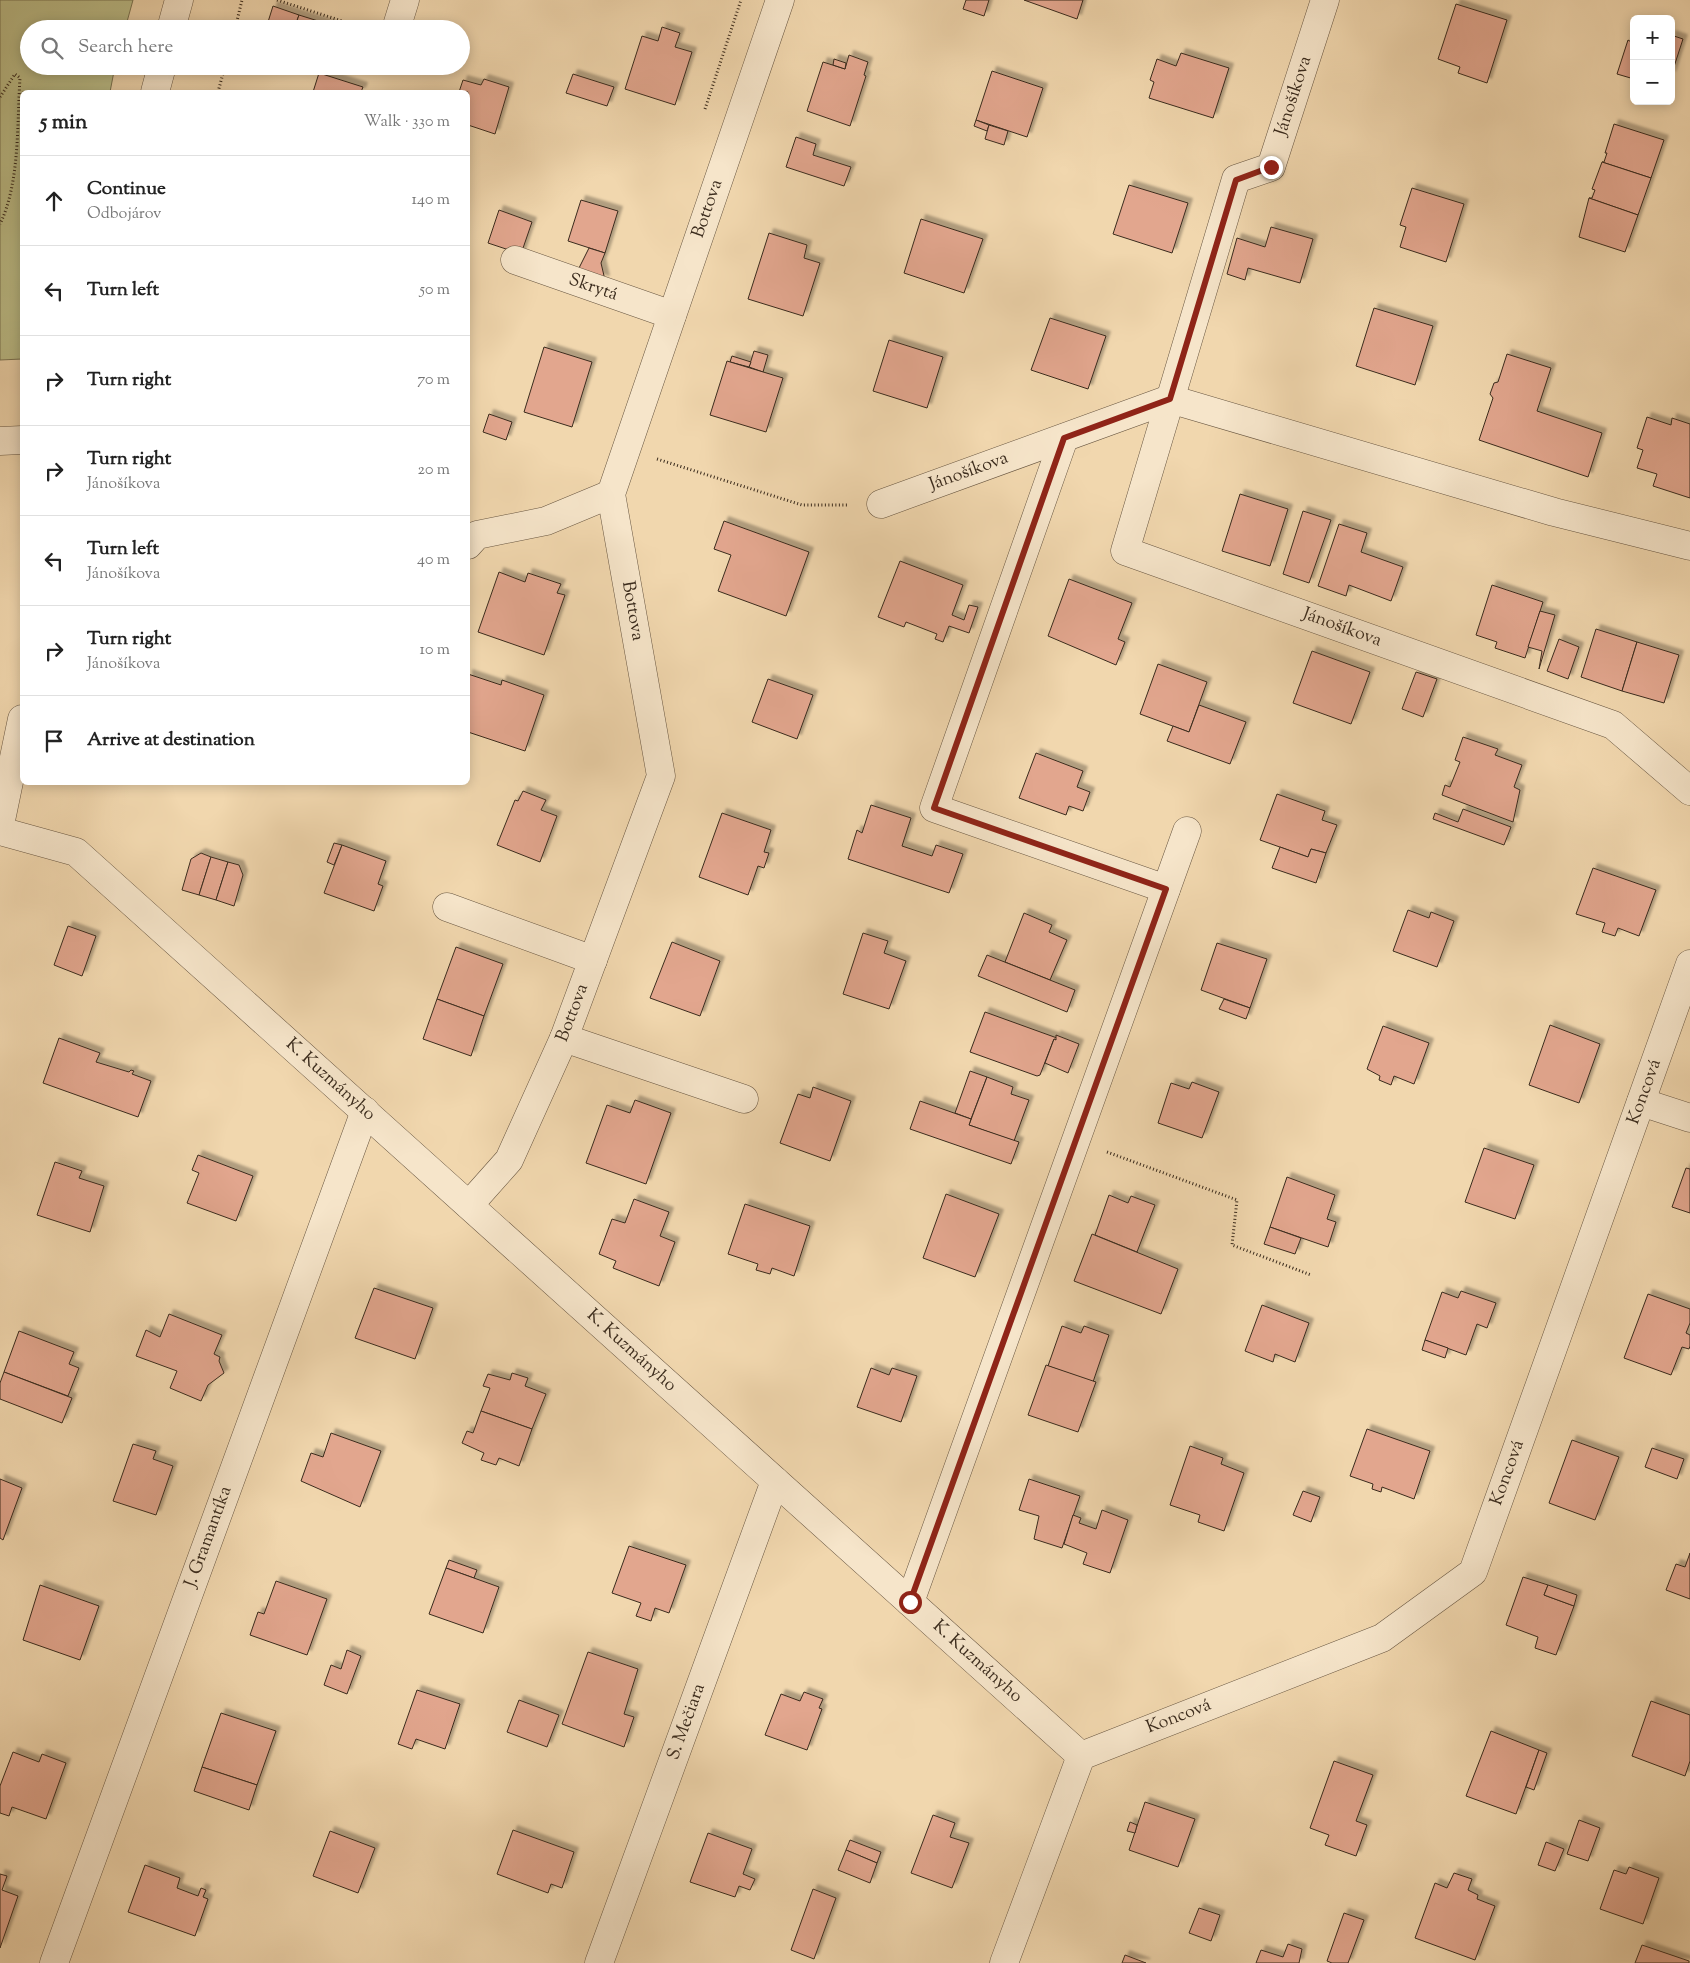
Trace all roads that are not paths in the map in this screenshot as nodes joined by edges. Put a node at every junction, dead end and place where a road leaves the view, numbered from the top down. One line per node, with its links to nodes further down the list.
1 (179, 0): 5 (street)
2 (406, 0): 6 (street)
3 (780, 0): 10 (street, Bottova)
4 (1325, 0): 11 (street, Jánošíkova)
5 (174, 20)
6 (399, 20)
7 (160, 75): 8 (street)
8 (156, 90)
9 (515, 260): 10 (street, Skrytá)
10 (672, 315): 15 (street, Bottova)
11 (1170, 399): 12 (street, Jánošíkova); 18 (street); 20 (street, Jánošíkova)
12 (1064, 438): 16 (street, Jánošíkova); 24 (street)
13 (20, 440): 14 (street)
14 (0, 441)
15 (611, 494): 17 (street); 26 (street, Bottova)
16 (881, 504)
17 (470, 543)
18 (1690, 546)
19 (20, 729): 21 (street)
20 (1690, 791)
21 (0, 825)
22 (0, 830): 31 (street, K. Kuzmányho)
23 (1187, 831): 24 (street)
24 (1166, 889): 35 (street)
25 (447, 907): 26 (street)
26 (593, 960): 28 (street, Bottova)
27 (1690, 964): 30 (street, Koncová)
28 (564, 1038): 29 (street); 33 (street, Bottova)
29 (744, 1099)
30 (1641, 1102): 32 (street); 36 (street, Koncová)
31 (365, 1112): 33 (street, K. Kuzmányho); 37 (street, J. Gramantíka)
32 (1690, 1118)
33 (469, 1206): 34 (street, K. Kuzmányho)
34 (775, 1481): 35 (street, K. Kuzmányho); 38 (street, S. Mečiara)
35 (910, 1602): 36 (street, K. Kuzmányho)
36 (1081, 1756): 39 (street)
37 (54, 1963)
38 (599, 1963)
39 (1004, 1963)

